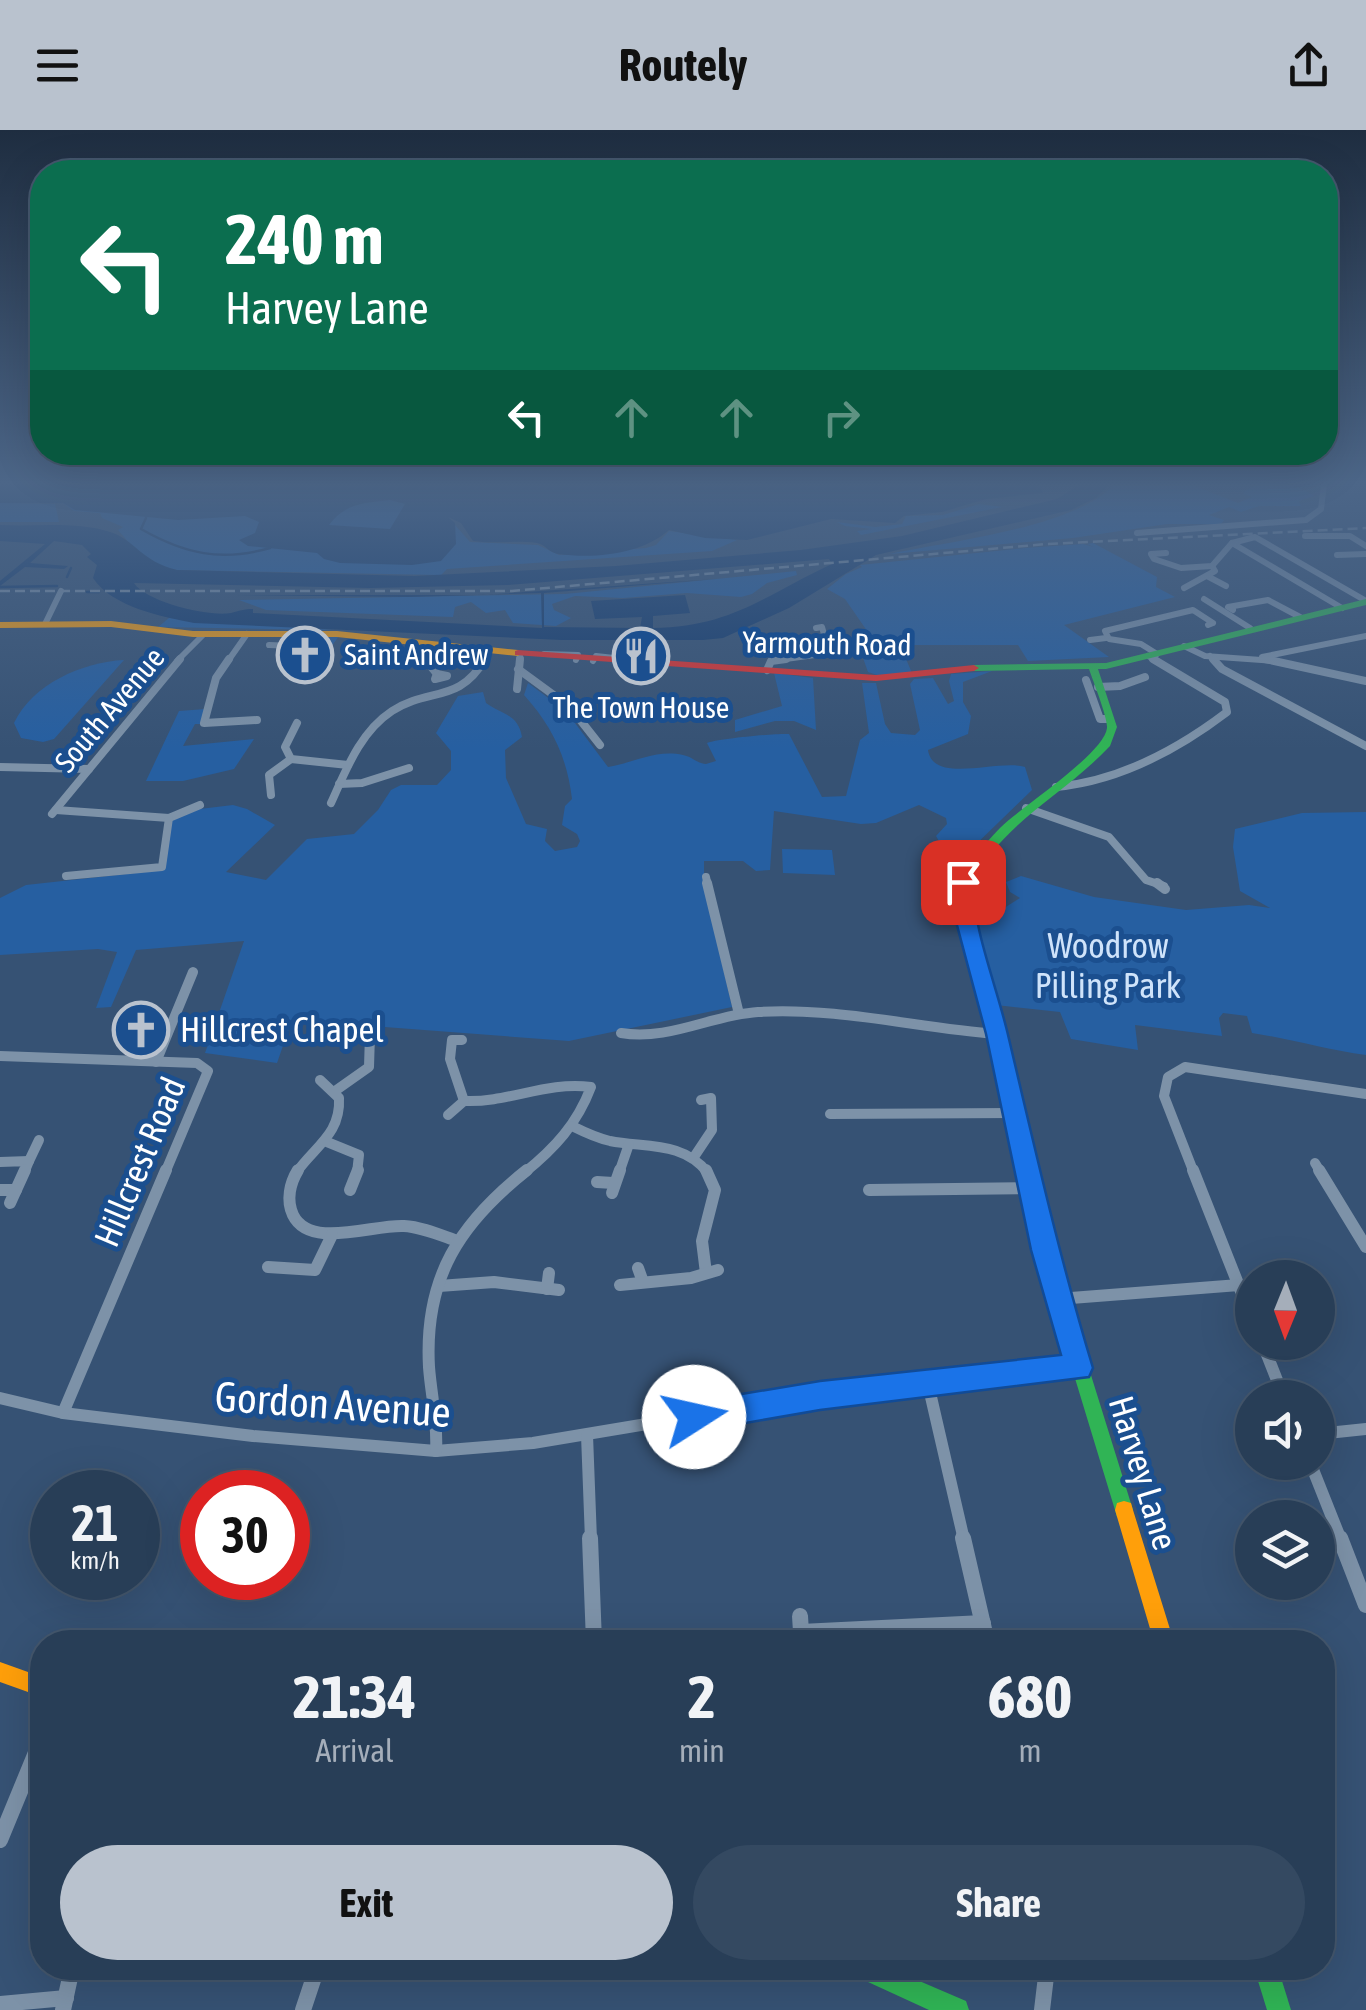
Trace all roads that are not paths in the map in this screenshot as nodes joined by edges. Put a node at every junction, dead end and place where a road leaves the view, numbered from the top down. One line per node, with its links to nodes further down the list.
1 (1212, 573): 4 (street)
2 (1278, 573): 10 (street)
3 (1318, 573): 9 (street)
4 (1208, 576): 5 (street); 6 (street)
5 (1226, 586)
6 (1184, 588)
7 (61, 591): 16 (street)
8 (1204, 599): 19 (street)
9 (1366, 601): 10 (main road, Yarmouth Road)
10 (1342, 608): 13 (main road, Yarmouth Road)
11 (1232, 610): 13 (street)
12 (1130, 614): 14 (street)
13 (1300, 617): 19 (main road, Yarmouth Road)
14 (1141, 621): 15 (street); 23 (street)
15 (1213, 623)
16 (44, 624): 17 (main road, Yarmouth Road); 20 (main road, Yarmouth Road)
17 (0, 625)
18 (819, 625): 34 (street)
19 (1250, 628): 28 (main road, Yarmouth Road)
20 (203, 634): 21 (main road, Yarmouth Road); 48 (street, South Avenue)
21 (247, 634): 25 (main road, Yarmouth Road); 40 (street)
22 (1366, 636): 32 (street)
23 (1106, 638): 24 (street); 29 (street)
24 (1090, 640)
25 (296, 643): 26 (main road, Yarmouth Road); 27 (street)
26 (443, 644): 30 (main road, Yarmouth Road); 35 (street)
27 (268, 645)
28 (1184, 646): 29 (main road, Yarmouth Road); 31 (street)
29 (1148, 648): 36 (main road, Yarmouth Road); 49 (street)
30 (489, 652): 33 (main road, Yarmouth Road); 45 (street)
31 (1210, 656): 32 (street); 43 (street)
32 (1261, 658): 38 (street)
33 (521, 660): 34 (main road, Yarmouth Road); 39 (street); 42 (street)
34 (767, 670): 36 (main road, Yarmouth Road)
35 (437, 674)
36 (1089, 676): 37 (street); 49 (main road, Harvey Lane)
37 (1144, 677)
38 (1366, 681)
39 (517, 689)
40 (257, 720)
41 (297, 723): 44 (street)
42 (600, 746)
43 (1366, 746)
44 (292, 758): 45 (street); 50 (street)
45 (348, 764): 47 (street)
46 (0, 766): 48 (street)
47 (409, 768)
48 (89, 769): 53 (street, South Avenue)
49 (1067, 783): 52 (main road, Harvey Lane)
50 (271, 795)
51 (200, 806): 53 (street)
52 (1026, 808): 56 (street); 61 (main road, Harvey Lane)
53 (168, 818): 54 (street)
54 (66, 876)
55 (708, 878): 59 (street)
56 (1164, 885)
57 (193, 972): 65 (street)
58 (800, 1007): 61 (street)
59 (738, 1014): 60 (street); 61 (street)
60 (621, 1032)
61 (996, 1032): 71 (main road, Harvey Lane)
62 (370, 1034): 67 (street)
63 (453, 1040): 70 (street)
64 (0, 1056): 65 (street, Hillcrest Road)
65 (156, 1062): 104 (street, Hillcrest Road)
66 (320, 1080): 67 (street)
67 (335, 1091): 76 (street)
68 (1366, 1094): 95 (street)
69 (726, 1095): 78 (street)
70 (464, 1100): 73 (street); 74 (street)
71 (1014, 1113): 72 (street); 83 (main road, Harvey Lane)
72 (830, 1114)
73 (448, 1115)
74 (572, 1126): 77 (street); 90 (street)
75 (39, 1140): 79 (street)
76 (327, 1142): 86 (street); 89 (street)
77 (629, 1144): 78 (street); 82 (street)
78 (694, 1157): 96 (street)
79 (29, 1161): 80 (street); 85 (street)
80 (0, 1162)
81 (1315, 1163): 91 (street)
82 (597, 1182)
83 (1029, 1188): 87 (street); 100 (main road, Harvey Lane)
84 (0, 1190): 85 (street)
85 (16, 1190): 88 (street)
86 (350, 1190)
87 (869, 1190)
88 (10, 1203)
89 (332, 1235): 90 (street); 92 (street)
90 (457, 1242): 99 (street)
91 (1366, 1246)
92 (268, 1266)
93 (638, 1268): 96 (street)
94 (549, 1274): 99 (street)
95 (1235, 1277)
96 (643, 1282): 97 (street)
97 (620, 1285)
98 (1235, 1285): 100 (street)
99 (439, 1286): 108 (street)
100 (1058, 1299): 101 (main road, Harvey Lane)
101 (1078, 1368): 102 (street, Gordon Avenue); 115 (main road, Harvey Lane)
102 (928, 1384): 107 (street, Gordon Avenue); 111 (street)
103 (0, 1398): 104 (street, Gordon Avenue)
104 (62, 1413): 108 (street, Gordon Avenue)
105 (1366, 1430): 106 (street)
106 (1335, 1433)
107 (587, 1435): 108 (street, Gordon Avenue); 112 (street)
108 (436, 1451)
109 (1317, 1480): 110 (street)
110 (1366, 1605)
111 (983, 1623): 113 (street); 114 (street)
112 (594, 1630)
113 (801, 1630)
114 (984, 1630)
115 (1160, 1630)
116 (0, 1672): 117 (main road)
117 (30, 1683)
118 (30, 1767): 119 (street)
119 (0, 1840)
120 (313, 1980): 126 (street)
121 (890, 1980): 127 (main road)
122 (1046, 1980): 128 (street)
123 (1270, 1980): 129 (main road)
124 (0, 2004): 125 (street)
125 (64, 2004)
126 (302, 2010)
127 (957, 2010)
128 (1042, 2010)
129 (1279, 2010)

